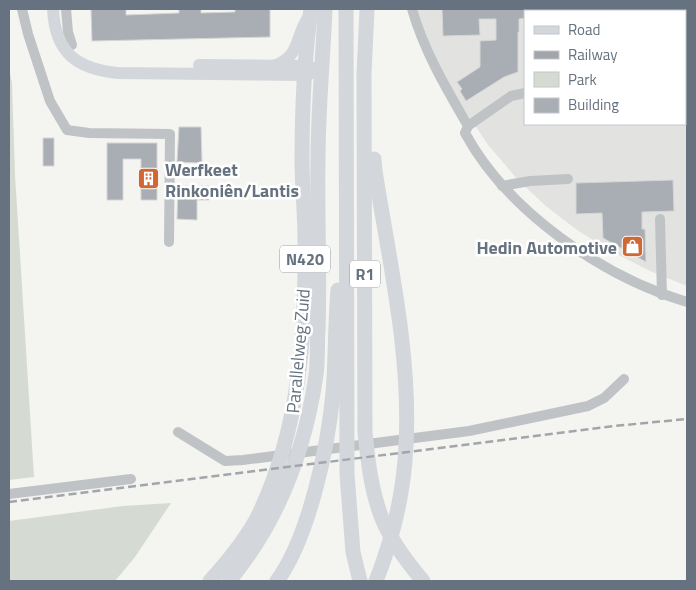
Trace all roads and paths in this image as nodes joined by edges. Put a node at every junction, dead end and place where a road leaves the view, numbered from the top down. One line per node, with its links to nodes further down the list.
1 (22, 9): 21 (street)
2 (53, 9): 12 (main road)
3 (58, 9): 10 (main road)
4 (66, 9): 10 (street)
5 (325, 9): 13 (highway, N420)
6 (346, 9): 19 (highway, R1)
7 (367, 9): 15 (highway, R1)
8 (412, 9): 16 (street)
9 (311, 12): 11 (main road); 12 (highway, Parallelweg Zuid / N420)
10 (72, 45): 11 (main road)
11 (276, 65): 12 (main road)
12 (305, 70): 13 (main road); 28 (highway, Parallelweg Zuid / N420)
13 (321, 70): 28 (highway, Parallelweg Zuid / N420)
14 (524, 93): 16 (street)
15 (364, 116): 31 (highway); 32 (highway, R1)
16 (468, 126): 18 (street)
17 (568, 179): 18 (street)
18 (502, 186): 22 (street)
19 (345, 207): 29 (highway); 30 (highway, R1)
20 (660, 218): 22 (street)
21 (169, 242)
22 (662, 295): 23 (street)
23 (687, 302)
24 (624, 378): 25 (street)
25 (178, 432)
26 (131, 479): 27 (street)
27 (9, 494)
28 (218, 579)
29 (277, 581)
30 (360, 581)
31 (376, 581)
32 (423, 581)

